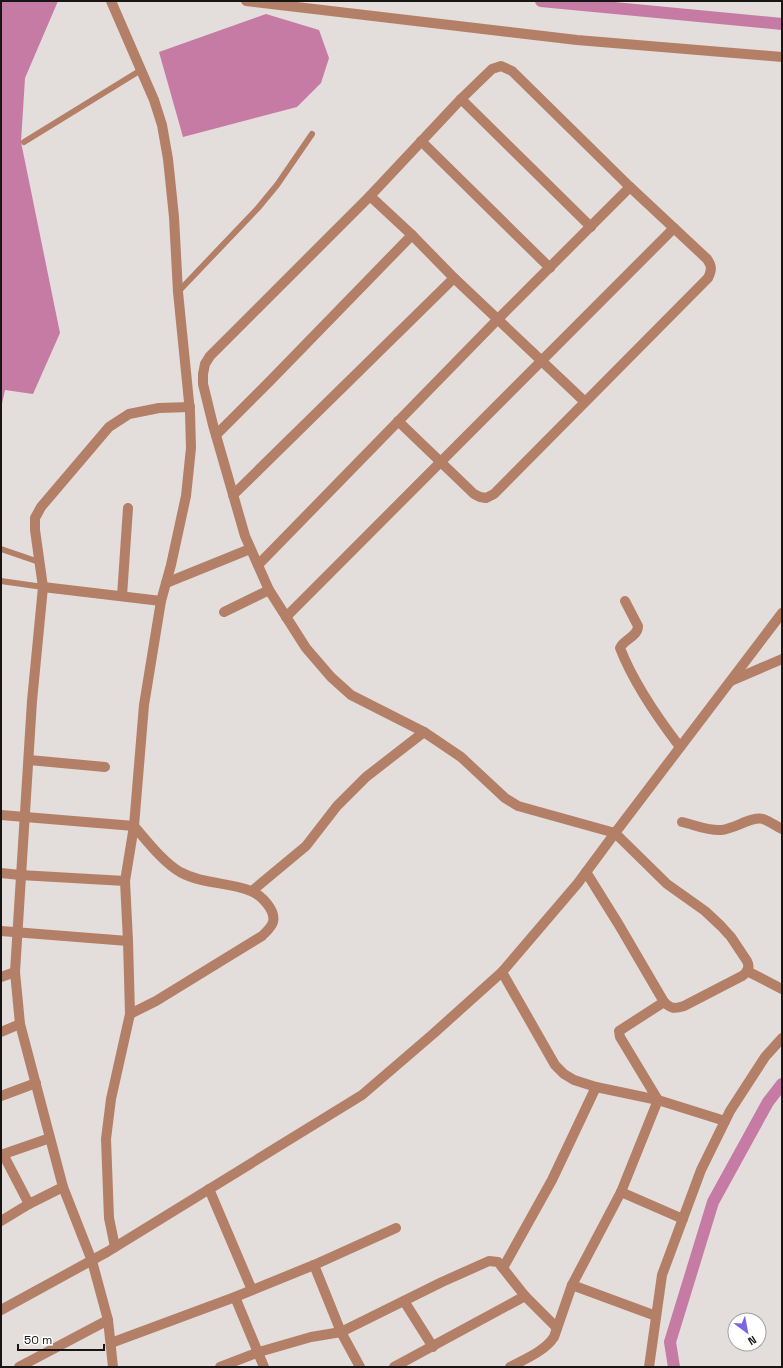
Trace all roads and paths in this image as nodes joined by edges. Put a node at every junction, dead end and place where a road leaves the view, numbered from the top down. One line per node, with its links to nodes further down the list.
1 (111, 1): 4 (street)
2 (246, 1): 3 (street)
3 (782, 57)
4 (141, 70): 8 (lane); 16 (street)
5 (461, 99): 7 (street); 9 (street); 11 (street)
6 (312, 134): 16 (lane)
7 (421, 141): 10 (street); 14 (street)
8 (24, 142)
9 (630, 187): 11 (street); 12 (street)
10 (370, 196): 13 (street); 20 (street)
11 (591, 227): 14 (street)
12 (674, 228): 18 (street); 19 (street)
13 (412, 234): 15 (street); 23 (street)
14 (550, 268): 17 (street)
15 (454, 278): 17 (street); 25 (street)
16 (178, 292): 21 (street)
17 (498, 319): 18 (street); 22 (street)
18 (541, 361): 19 (street); 24 (street)
19 (584, 401): 24 (street)
20 (209, 408): 21 (street); 23 (street)
21 (190, 410): 29 (street); 32 (street)
22 (398, 421): 24 (street); 30 (street)
23 (216, 435): 25 (street)
24 (440, 462): 40 (street)
25 (233, 495): 28 (street)
26 (128, 508): 35 (street)
27 (1, 549): 29 (lane)
28 (250, 549): 30 (street); 32 (street)
29 (39, 562): 33 (street)
30 (258, 565): 34 (street)
31 (1, 581): 33 (lane)
32 (166, 583): 36 (street)
33 (43, 587): 35 (street); 45 (street)
34 (269, 590): 38 (street); 40 (street)
35 (122, 596): 36 (street)
36 (161, 601): 50 (street)
37 (625, 601): 44 (street)
38 (224, 612)
39 (782, 613): 42 (street)
40 (286, 617): 43 (street)
41 (782, 659): 42 (street)
42 (731, 681): 44 (street)
43 (424, 732): 52 (street); 57 (street)
44 (680, 747): 52 (street)
45 (29, 760): 46 (street); 48 (street)
46 (105, 767)
47 (1, 815): 48 (street)
48 (25, 816): 50 (street); 55 (street)
49 (682, 822): 51 (street)
50 (134, 826): 56 (street); 57 (street)
51 (782, 829)
52 (614, 833): 53 (street); 61 (street)
53 (586, 872): 63 (street); 66 (street)
54 (1, 873): 55 (street)
55 (20, 875): 56 (street); 59 (street)
56 (125, 881): 60 (street)
57 (252, 891): 67 (street)
58 (1, 931): 59 (street)
59 (18, 933): 60 (street); 62 (street)
60 (128, 941): 67 (street)
61 (747, 971): 65 (street); 66 (street)
62 (15, 972): 64 (street); 68 (street)
63 (502, 972): 72 (street); 79 (street)
64 (1, 978)
65 (782, 989)
66 (664, 1002): 74 (street)
67 (130, 1014): 85 (street)
68 (20, 1024): 69 (street); 71 (street)
69 (1, 1032)
70 (782, 1038): 75 (street)
71 (36, 1083): 73 (street); 76 (street)
72 (596, 1086): 74 (street); 88 (street)
73 (1, 1096)
74 (658, 1100): 75 (street); 80 (street)
75 (725, 1121): 82 (street)
76 (50, 1138): 77 (street); 78 (street)
77 (2, 1154): 81 (street)
78 (63, 1186): 81 (street); 86 (street)
79 (209, 1189): 85 (street); 90 (street)
80 (621, 1192): 82 (street); 89 (street)
81 (29, 1204): 83 (street)
82 (683, 1218): 95 (street)
83 (1, 1221)
84 (396, 1228): 87 (street)
85 (115, 1247): 86 (street)
86 (92, 1261): 94 (street); 96 (street)
87 (314, 1265): 90 (street); 98 (street)
88 (503, 1268): 91 (street); 93 (street)
89 (572, 1285): 95 (street); 97 (street)
90 (252, 1290): 92 (street)
91 (525, 1296): 97 (street); 100 (street)
92 (235, 1297): 99 (street); 101 (street)
93 (404, 1301): 98 (street); 100 (street)
94 (1, 1310)
95 (656, 1316): 109 (street)
96 (108, 1320): 99 (street); 102 (street)
97 (557, 1328): 108 (street)
98 (341, 1332): 101 (street); 106 (street)
99 (111, 1342): 103 (street)
100 (433, 1347): 107 (street)
101 (259, 1352): 104 (street); 105 (street)
102 (19, 1367)
103 (113, 1367)
104 (222, 1367)
105 (264, 1367)
106 (360, 1367)
107 (394, 1367)
108 (510, 1367)
109 (649, 1367)

